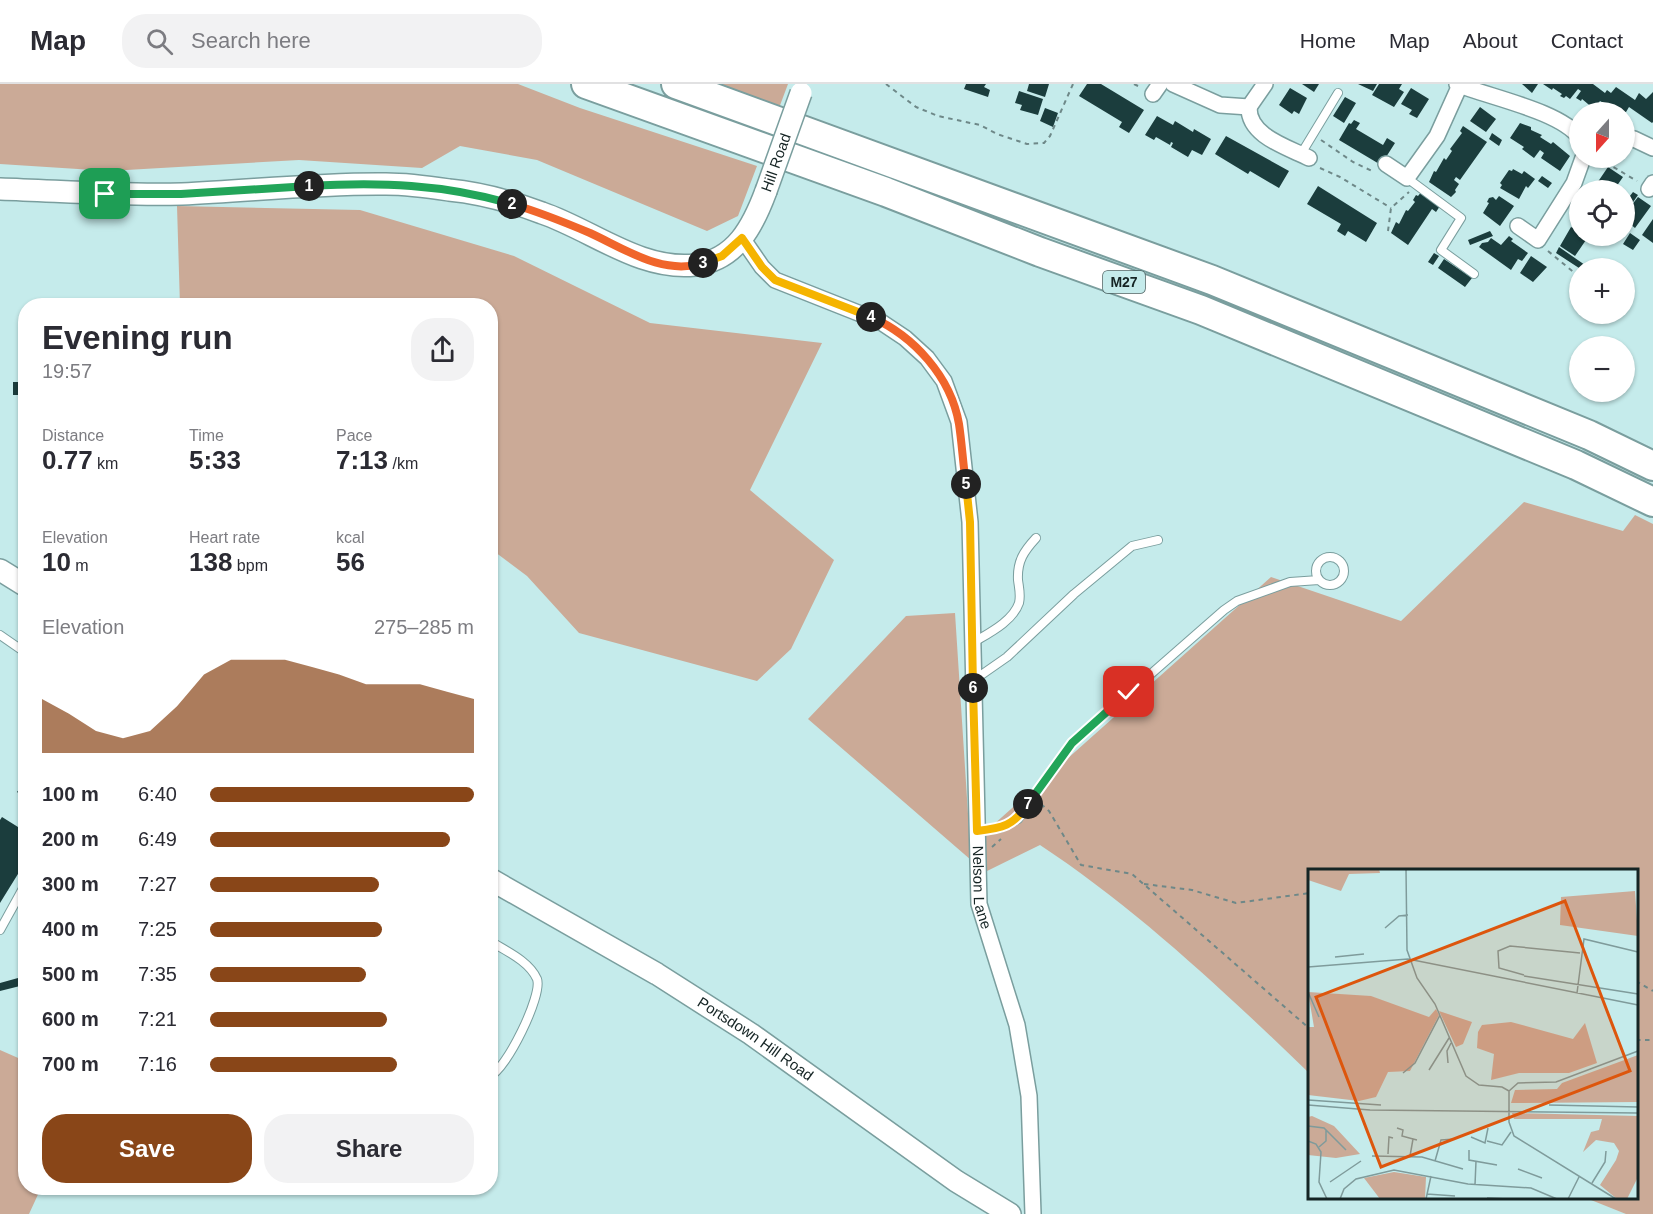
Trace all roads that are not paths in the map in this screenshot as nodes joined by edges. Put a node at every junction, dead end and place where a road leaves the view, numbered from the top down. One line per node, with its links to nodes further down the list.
1 (586, 84): 21 (highway, M27)
2 (676, 84): 20 (highway, M27)
3 (1173, 84): 8 (street)
4 (1265, 84): 8 (street)
5 (1459, 85): 9 (street); 15 (street)
6 (803, 89): 18 (street, Hill Road, bridge)
7 (1338, 93): 12 (lane)
8 (1249, 107): 12 (street)
9 (1569, 126)
10 (1635, 139): 11 (street)
11 (1653, 148)
12 (1305, 156)
13 (1386, 164): 15 (street)
14 (1580, 168): 17 (street)
15 (1411, 180): 19 (lane)
16 (0, 189): 18 (street, Hill Road)
17 (1518, 226)
18 (742, 238): 28 (street, Nelson Lane)
19 (1474, 274)
20 (1653, 466)
21 (1653, 502)
22 (1036, 538): 28 (lane)
23 (1158, 540): 30 (lane)
24 (0, 570): 26 (street)
25 (1318, 580): 31 (lane)
26 (18, 581)
27 (0, 635): 29 (lane)
28 (972, 643): 30 (street, Nelson Lane)
29 (18, 647)
30 (973, 681): 31 (street, Nelson Lane)
31 (977, 831): 38 (street, Nelson Lane)
32 (498, 884): 37 (street, Portsdown Hill Road)
33 (18, 897): 34 (lane)
34 (0, 930)
35 (498, 946): 36 (lane)
36 (498, 1073)
37 (1010, 1214)
38 (1033, 1214)

